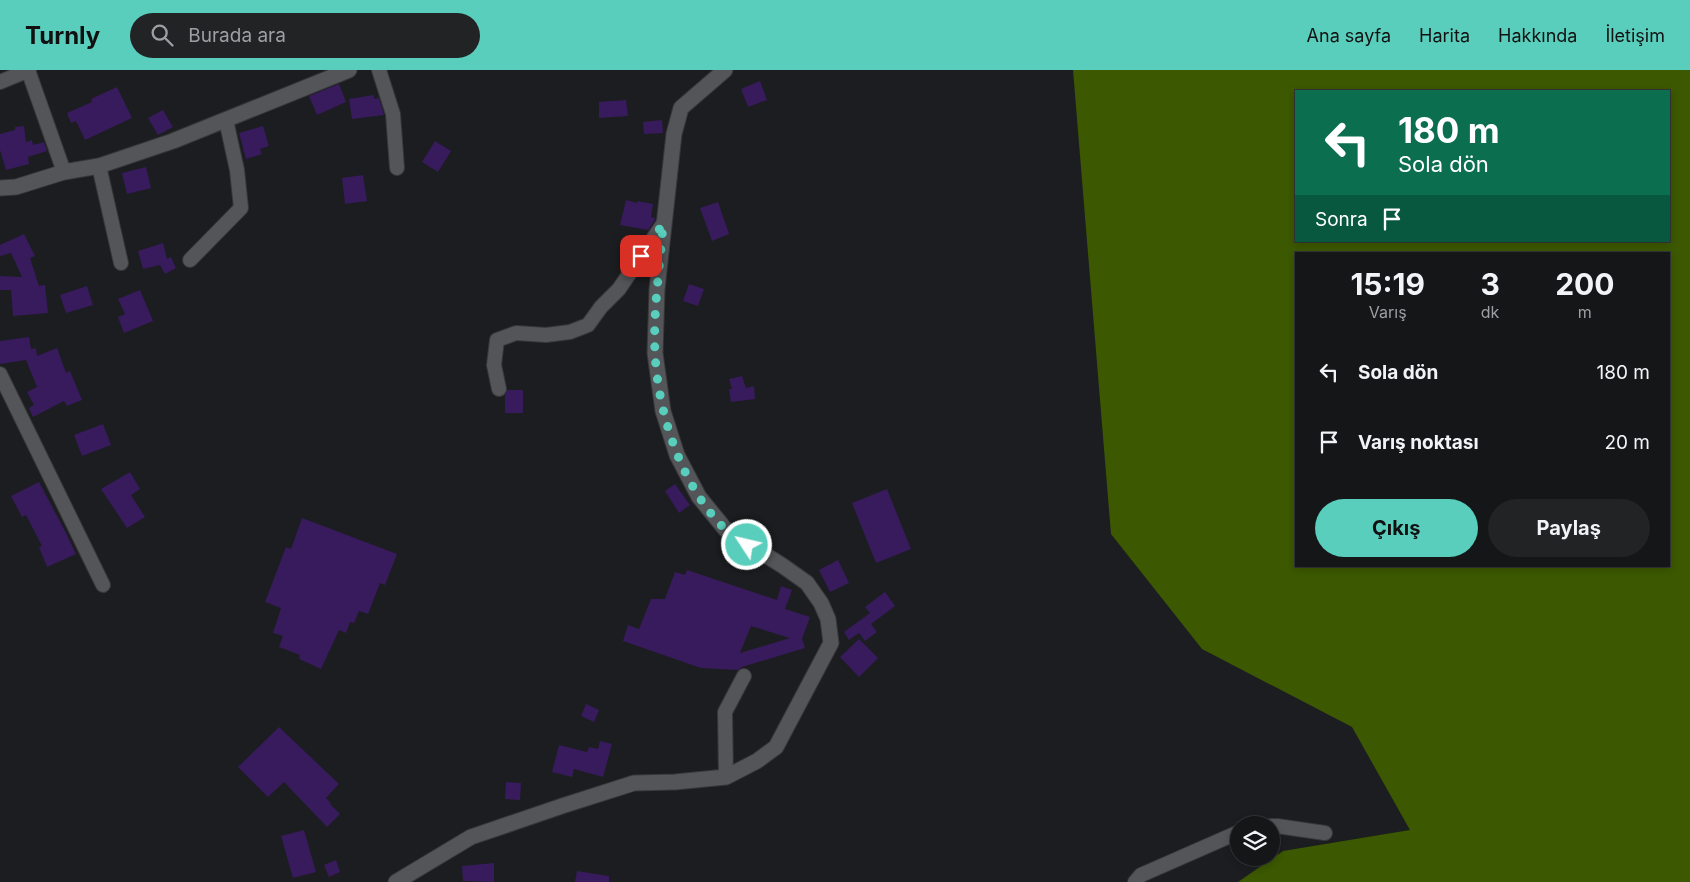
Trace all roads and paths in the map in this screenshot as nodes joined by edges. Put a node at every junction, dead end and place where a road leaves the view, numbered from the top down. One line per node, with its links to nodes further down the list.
1 (28, 70): 5 (street); 9 (street)
2 (349, 70): 6 (street)
3 (378, 70): 8 (street)
4 (725, 70): 11 (street)
5 (0, 82)
6 (226, 120): 7 (street); 12 (street)
7 (99, 166): 9 (street); 13 (street)
8 (397, 168)
9 (64, 172): 10 (street)
10 (0, 188)
11 (663, 224): 15 (street); 18 (street)
12 (190, 260)
13 (121, 263)
14 (0, 374): 16 (street)
15 (499, 389)
16 (103, 585)
17 (744, 676): 18 (street)
18 (726, 777): 22 (street)
19 (1280, 826): 20 (street)
20 (1325, 833)
21 (1230, 836): 23 (street)
22 (396, 882)
23 (1135, 882)

